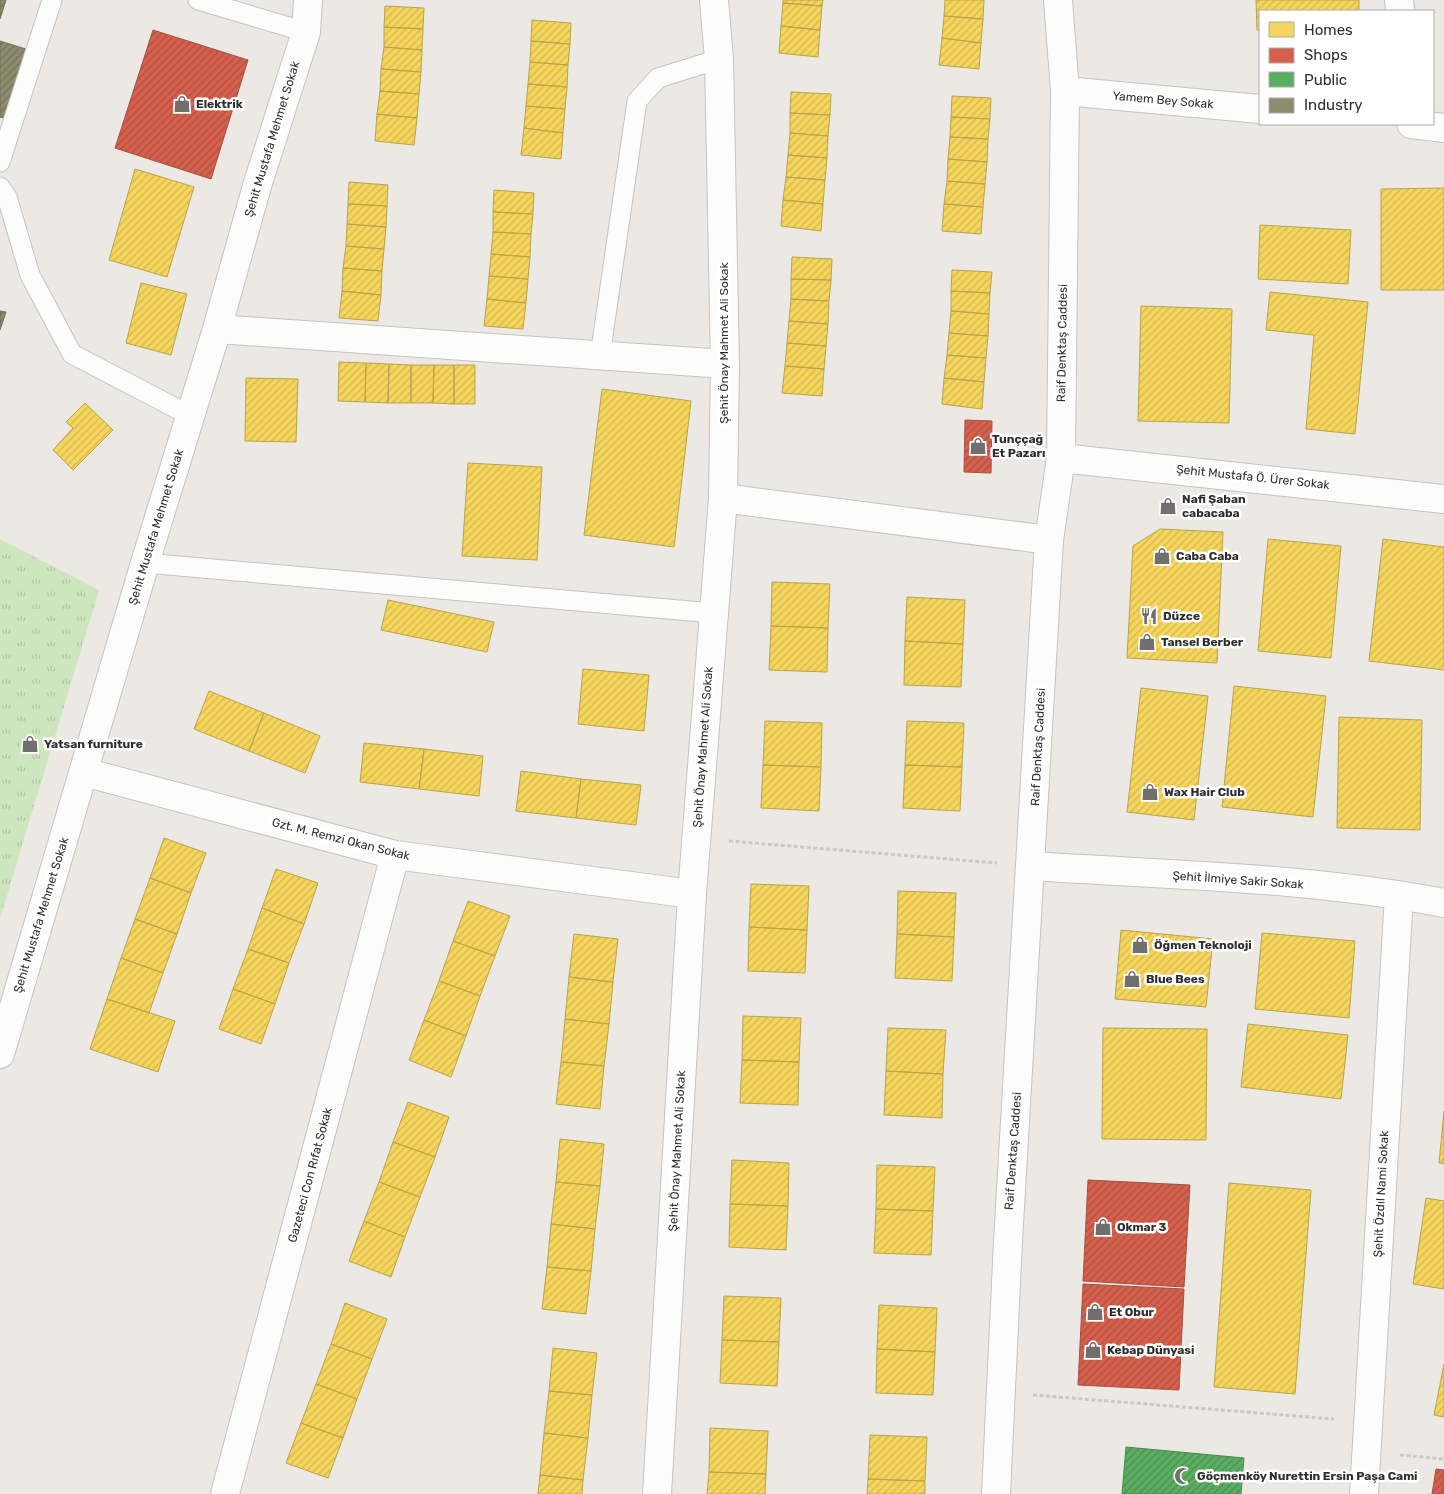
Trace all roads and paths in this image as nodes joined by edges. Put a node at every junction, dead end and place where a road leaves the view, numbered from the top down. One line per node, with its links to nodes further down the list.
1 (52, 0): 12 (lane)
2 (198, 0): 6 (lane)
3 (308, 0): 6 (street, Şehit Mustafa Mehmet Sokak)
4 (714, 0): 7 (street, Şehit Önay Mahmet Ali Sokak)
5 (1058, 0): 8 (street, Raif Denktaş Caddesi)
6 (306, 32): 14 (street, Şehit Mustafa Mehmet Sokak)
7 (719, 59): 15 (lane); 16 (street, Şehit Önay Mahmet Ali Sokak)
8 (1065, 91): 9 (street, Yamem Bey Sokak); 18 (street, Raif Denktaş Caddesi)
9 (1259, 108)
10 (1419, 125): 11 (street)
11 (1444, 128)
12 (0, 162)
13 (0, 186): 17 (lane)
14 (217, 329): 15 (street); 17 (street, Şehit Mustafa Mehmet Sokak)
15 (600, 356): 16 (street)
16 (725, 364): 19 (street, Şehit Önay Mahmet Ali Sokak)
17 (191, 416): 22 (street, Şehit Mustafa Mehmet Sokak)
18 (1061, 458): 20 (street, Şehit Mustafa Ö. Ürer Sokak); 21 (street, Raif Denktaş Caddesi)
19 (723, 498): 21 (street); 23 (street, Şehit Önay Mahmet Ali Sokak)
20 (1444, 499)
21 (1049, 540): 27 (street, Raif Denktaş Caddesi)
22 (145, 563): 23 (lane); 24 (street, Şehit Mustafa Mehmet Sokak)
23 (713, 614): 25 (street, Şehit Önay Mahmet Ali Sokak)
24 (84, 772): 26 (street, Gzt. M. Remzi Okan Sokak); 31 (street, Şehit Mustafa Mehmet Sokak)
25 (696, 838): 27 (path); 28 (street, Şehit Önay Mahmet Ali Sokak)
26 (394, 855): 28 (street, Gzt. M. Remzi Okan Sokak); 37 (street, Gazeteci Con Rıfat Sokak)
27 (1031, 866): 29 (street, Şehit İlmiye Sakir Sokak); 33 (street, Raif Denktaş Caddesi)
28 (692, 894): 38 (street, Şehit Önay Mahmet Ali Sokak)
29 (1399, 895): 30 (street, Şehit İlmiye Sakir Sokak); 34 (street, Şehit Özdıl Nami Sokak)
30 (1444, 903)
31 (6, 1008): 32 (street, Şehit Mustafa Mehmet Sokak)
32 (0, 1054)
33 (1000, 1392): 34 (path); 39 (street, Raif Denktaş Caddesi)
34 (1367, 1421): 35 (street, Şehit Özdıl Nami Sokak)
35 (1368, 1452): 36 (path); 40 (street, Şehit Özdıl Nami Sokak)
36 (1444, 1459)
37 (225, 1494)
38 (657, 1494)
39 (996, 1494)
40 (1364, 1494)

